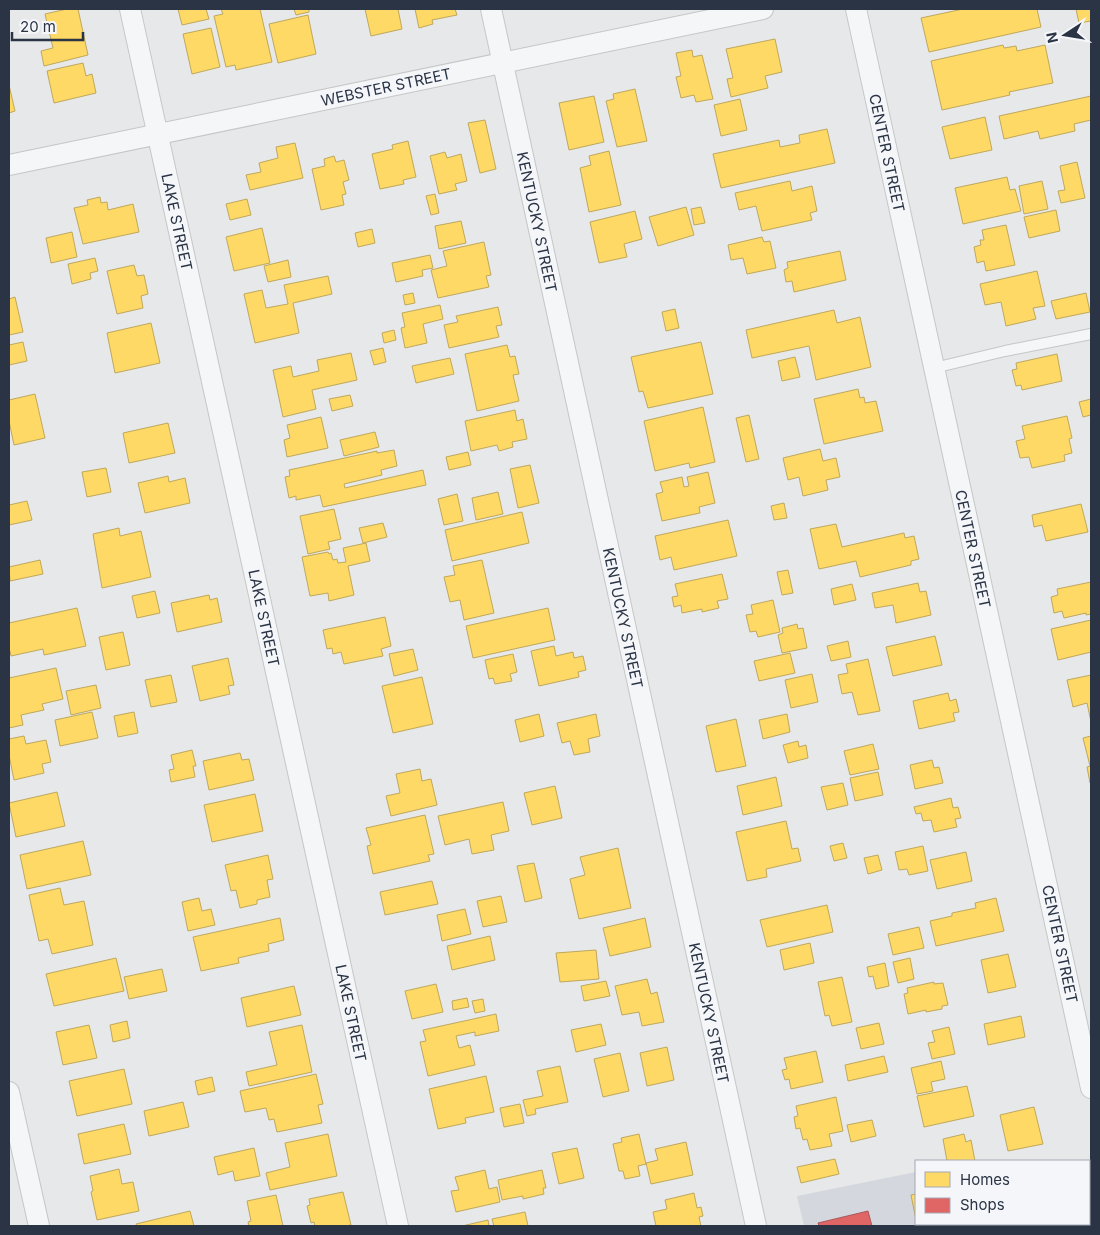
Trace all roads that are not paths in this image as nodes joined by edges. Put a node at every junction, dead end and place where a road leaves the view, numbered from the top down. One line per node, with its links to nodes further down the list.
1 (130, 9): 6 (street, LAKE STREET)
2 (491, 9): 5 (street, KENTUCKY STREET)
3 (763, 9): 5 (street, WEBSTER STREET)
4 (856, 9): 9 (street, CENTER STREET)
5 (503, 63): 6 (street, WEBSTER STREET); 14 (street, KENTUCKY STREET)
6 (158, 134): 7 (street, WEBSTER STREET); 13 (street, LAKE STREET)
7 (9, 165)
8 (1091, 334): 9 (lane)
9 (934, 368): 10 (street, CENTER STREET)
10 (1091, 1088)
11 (9, 1092): 12 (street)
12 (39, 1226)
13 (398, 1226)
14 (756, 1226)

